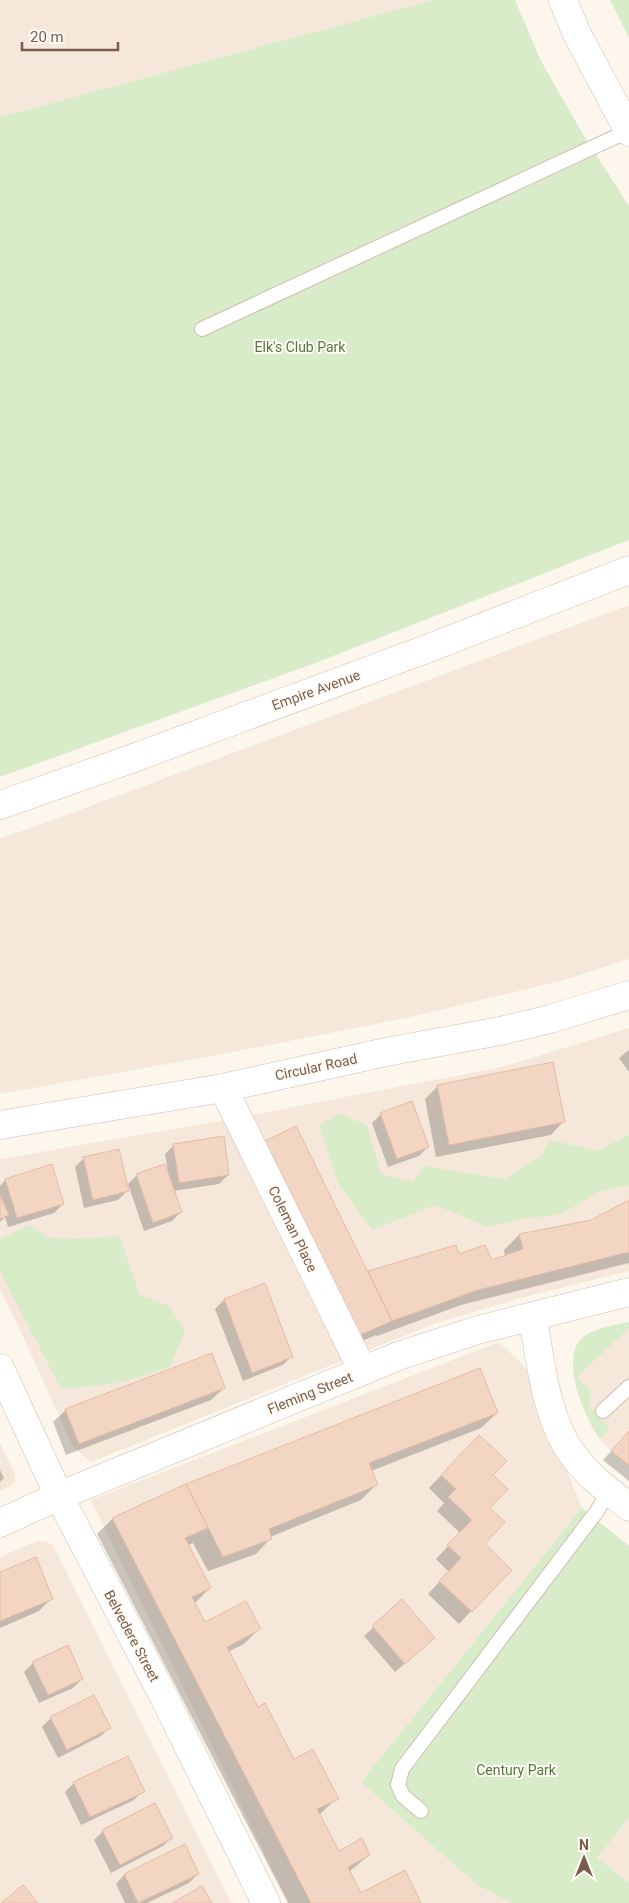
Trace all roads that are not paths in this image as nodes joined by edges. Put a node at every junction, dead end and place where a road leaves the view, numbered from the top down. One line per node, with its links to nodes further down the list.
1 (563, 0): 2 (street)
2 (629, 132): 3 (lane)
3 (202, 329)
4 (629, 570): 5 (street, Empire Avenue)
5 (0, 805)
6 (629, 995): 7 (street, Circular Road)
7 (223, 1088): 8 (street, Circular Road); 12 (street, Coleman Place)
8 (0, 1125)
9 (629, 1292): 10 (street, Fleming Street)
10 (533, 1316): 12 (street, Fleming Street); 16 (street)
11 (0, 1368): 15 (street, Belvedere Street)
12 (363, 1371): 15 (street, Fleming Street)
13 (629, 1387): 14 (lane)
14 (603, 1411)
15 (59, 1496): 17 (street, Fleming Street); 19 (street, Belvedere Street)
16 (619, 1499): 18 (lane)
17 (0, 1523)
18 (421, 1812)
19 (266, 1903)

